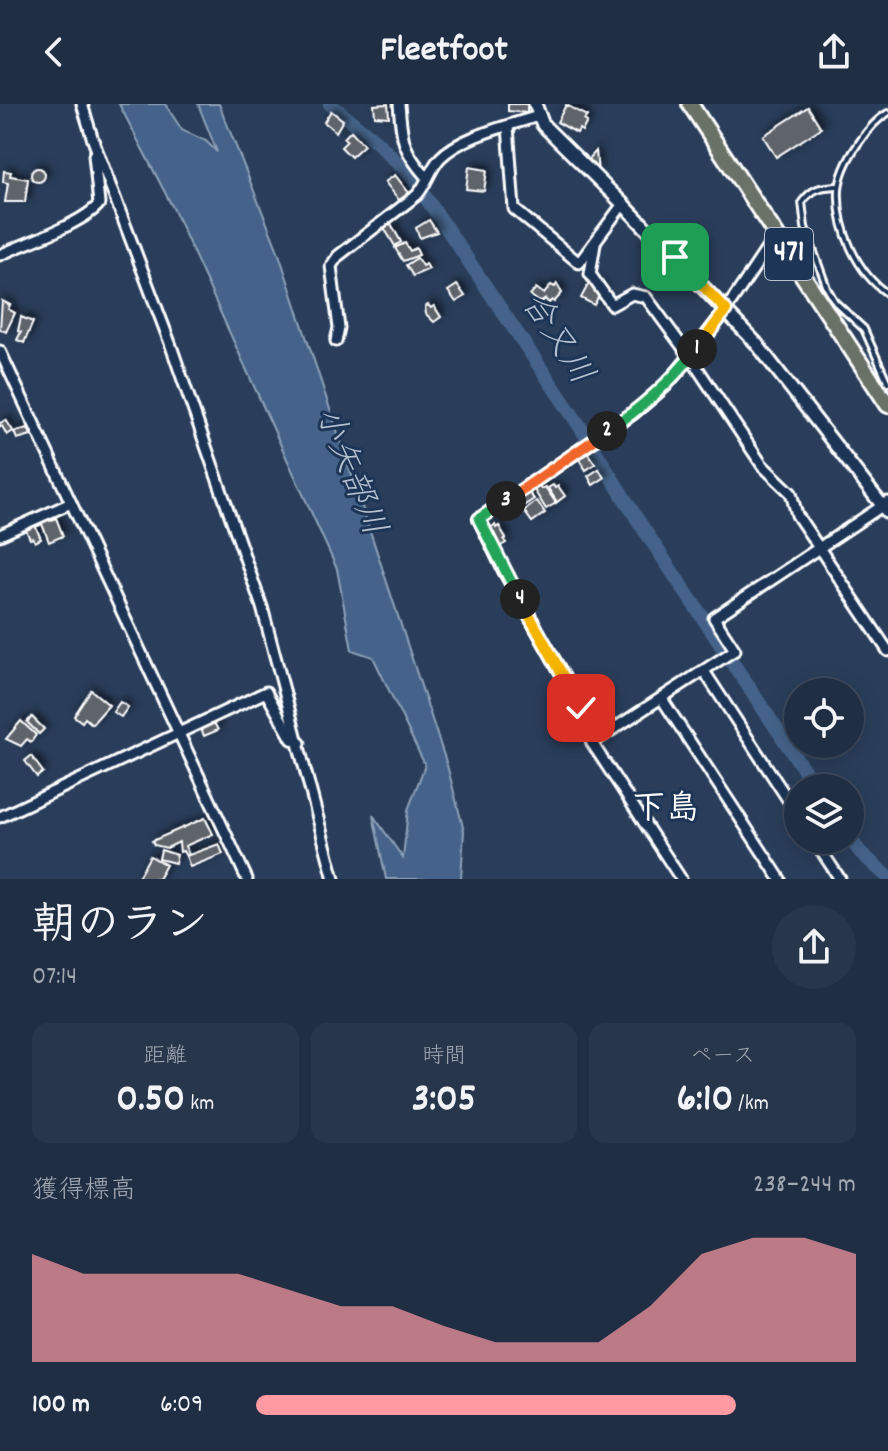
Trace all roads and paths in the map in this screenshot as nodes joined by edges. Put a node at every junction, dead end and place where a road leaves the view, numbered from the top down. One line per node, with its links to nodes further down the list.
1 (82, 104): 7 (street)
2 (399, 104): 8 (street)
3 (690, 104): 11 (highway, 471)
4 (537, 110): 6 (street); 10 (street)
5 (888, 113): 9 (lane)
6 (508, 126): 8 (street); 12 (street)
7 (93, 140): 13 (street); 29 (street)
8 (426, 182): 16 (street)
9 (839, 186): 14 (lane); 19 (lane)
10 (623, 204): 12 (street); 15 (street)
11 (776, 235): 15 (street); 20 (highway, 471)
12 (595, 244): 18 (street)
13 (0, 255)
14 (888, 294)
15 (726, 310): 18 (street); 22 (street)
16 (336, 341)
17 (0, 351): 21 (street)
18 (690, 357): 24 (street); 30 (street)
19 (888, 383)
20 (888, 405)
21 (71, 503): 23 (street); 28 (street)
22 (886, 507): 24 (street)
23 (0, 535)
24 (820, 549): 25 (street); 26 (street)
25 (888, 651)
26 (704, 671): 27 (street); 31 (street)
27 (662, 699): 30 (street); 37 (street)
28 (180, 732): 29 (street); 32 (street); 34 (street)
29 (300, 743): 35 (street)
30 (592, 743): 36 (street)
31 (784, 794)
32 (0, 817)
33 (823, 854): 38 (street)
34 (247, 879)
35 (334, 879)
36 (681, 879)
37 (780, 879)
38 (840, 879)

